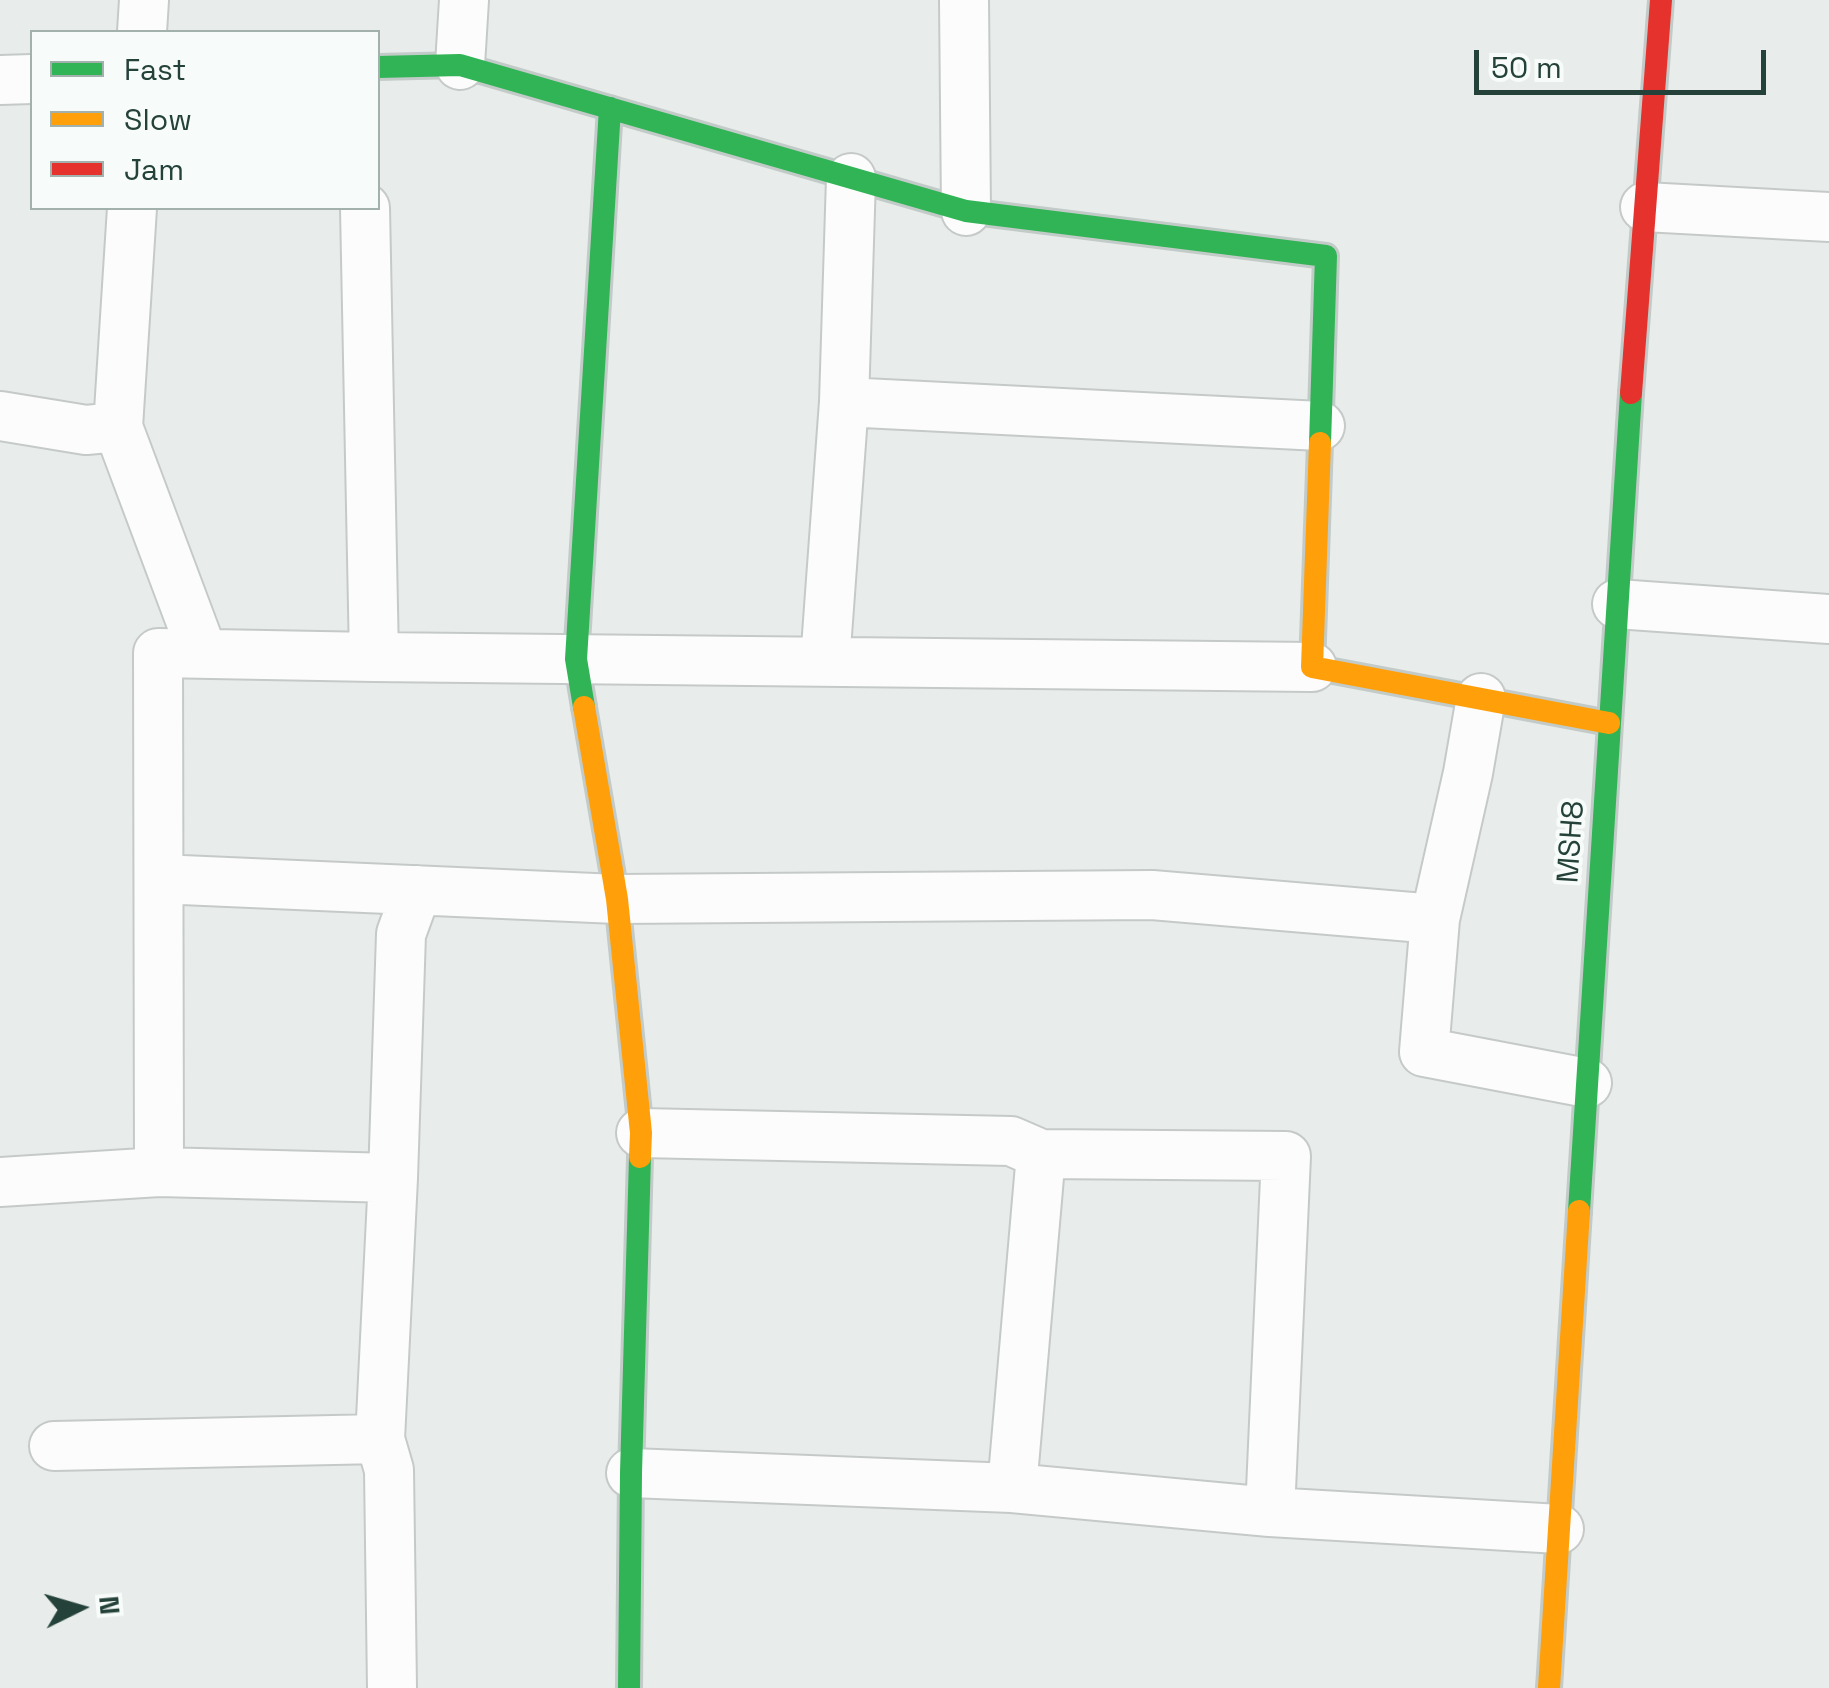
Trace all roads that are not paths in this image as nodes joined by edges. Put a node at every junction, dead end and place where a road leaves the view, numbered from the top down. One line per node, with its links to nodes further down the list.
1 (144, 0): 5 (street)
2 (464, 0): 6 (street)
3 (964, 0): 15 (street)
4 (1661, 0): 12 (street, MSH8 / MSH8)
5 (142, 30)
6 (460, 65): 7 (street); 10 (street)
7 (380, 68)
8 (30, 79): 9 (street)
9 (0, 80)
10 (610, 108): 11 (street); 25 (street)
11 (851, 178): 15 (street); 17 (street)
12 (1645, 208): 16 (street); 21 (street, MSH8 / MSH8)
13 (132, 210): 20 (street)
14 (365, 210): 24 (street)
15 (966, 211): 19 (street)
16 (1829, 217)
17 (844, 402): 19 (street); 26 (street)
18 (0, 416): 20 (street)
19 (1320, 426): 27 (street)
20 (118, 427): 23 (street)
21 (1617, 604): 22 (street); 29 (street, MSH8 / MSH8)
22 (1829, 619)
23 (203, 654): 24 (street); 30 (street)
24 (374, 657): 25 (street)
25 (576, 659): 26 (street); 32 (street)
26 (825, 662): 27 (street)
27 (1312, 667): 28 (street)
28 (1481, 698): 29 (street); 33 (street)
29 (1609, 722): 34 (street, MSH8 / MSH8)
30 (158, 880): 31 (street); 37 (street)
31 (417, 890): 32 (street); 38 (street)
32 (617, 899): 33 (street); 35 (street)
33 (1435, 919): 34 (street)
34 (1586, 1084): 45 (street, MSH8 / MSH8)
35 (640, 1133): 36 (street); 42 (street)
36 (1041, 1154): 43 (street); 44 (street)
37 (160, 1172): 38 (street); 39 (street)
38 (393, 1178): 40 (street)
39 (0, 1182)
40 (380, 1439): 41 (street); 46 (street)
41 (54, 1446)
42 (631, 1472): 43 (street); 47 (street)
43 (1012, 1488): 44 (street)
44 (1270, 1512): 45 (street)
45 (1559, 1529): 48 (street, MSH8 / MSH8)
46 (392, 1688)
47 (629, 1688)
48 (1549, 1688)

